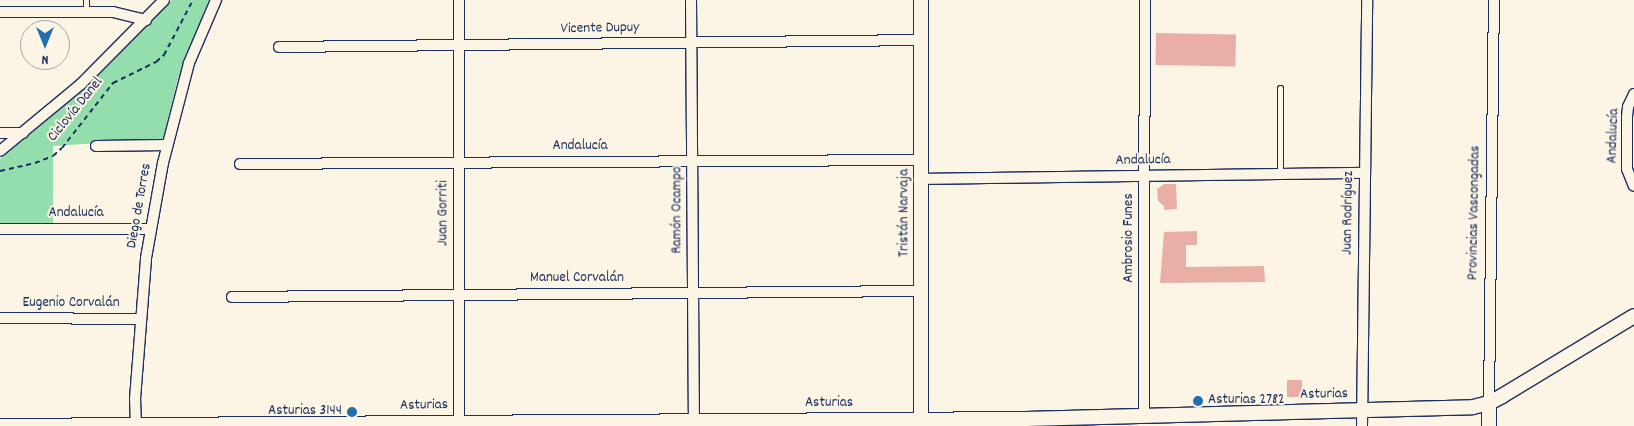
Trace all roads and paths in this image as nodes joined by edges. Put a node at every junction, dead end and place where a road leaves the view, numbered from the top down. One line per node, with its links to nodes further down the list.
1 (86, 0): 12 (lane)
2 (164, 0): 13 (street)
3 (193, 0): 29 (path, Ciclovía Danel)
4 (216, 0): 22 (street, Diego de Torres)
5 (459, 0): 16 (street, Juan Gorriti)
6 (691, 0): 15 (street, Ramón Ocampo)
7 (921, 0): 14 (street, Tristán Narvaja)
8 (1145, 0): 32 (street, Ambrosio Funes)
9 (1367, 0): 30 (street, Juan Rodríguez)
10 (1494, 0): 44 (street, Provincias Vascongadas)
11 (0, 12): 12 (street)
12 (86, 12): 13 (street)
13 (146, 20): 21 (street)
14 (921, 40): 15 (street, Vicente Dupuy); 25 (street, Tristán Narvaja)
15 (692, 43): 16 (street, Vicente Dupuy); 26 (street, Ramón Ocampo)
16 (459, 45): 17 (street, Vicente Dupuy); 27 (street, Juan Gorriti)
17 (279, 47)
18 (1280, 88): 31 (lane)
19 (1634, 94): 34 (street, Andalucía)
20 (0, 133): 21 (street)
21 (23, 133): 24 (street)
22 (167, 145): 23 (street); 36 (street, Diego de Torres)
23 (96, 146)
24 (0, 151)
25 (921, 160): 26 (street, Andalucía); 33 (street, Tristán Narvaja)
26 (692, 161): 27 (street, Andalucía); 39 (street, Ramón Ocampo)
27 (458, 163): 28 (street, Andalucía); 38 (street, Juan Gorriti)
28 (240, 164)
29 (0, 171)
30 (1365, 173): 31 (street, Andalucía); 45 (street, Juan Rodríguez)
31 (1280, 174): 32 (street, Andalucía)
32 (1145, 176): 33 (street, Andalucía); 46 (street, Ambrosio Funes)
33 (921, 179): 37 (street, Tristán Narvaja)
34 (1632, 183)
35 (0, 229): 36 (street, Andalucía)
36 (151, 229): 43 (street, Diego de Torres)
37 (921, 291): 39 (street, Manuel Corvalán); 51 (street, Tristán Narvaja)
38 (459, 294): 39 (street, Manuel Corvalán); 40 (street, Manuel Corvalán); 52 (street, Juan Gorriti)
39 (693, 294): 47 (street, Ramón Ocampo)
40 (232, 297)
41 (1634, 316): 44 (street, Asturias)
42 (0, 318): 43 (street, Eugenio Corvalán)
43 (141, 319): 57 (street, Diego de Torres)
44 (1489, 403): 45 (street, Asturias); 59 (street, Provincias Vascongadas)
45 (1362, 410): 48 (street, Asturias); 58 (street, Juan Rodríguez)
46 (1144, 416): 48 (street, Asturias); 49 (street, Asturias)
47 (694, 421): 52 (street, Asturias); 53 (street, Asturias)
48 (1167, 421)
49 (1025, 422): 51 (street, Asturias)
50 (825, 423): 51 (street, Asturias); 53 (street, Asturias)
51 (921, 423)
52 (459, 424): 55 (street, Asturias)
53 (726, 424)
54 (151, 425): 55 (street, Asturias); 57 (street, Asturias)
55 (239, 425)
56 (0, 426): 57 (street, Asturias)
57 (136, 426)
58 (1362, 426)
59 (1489, 426)

